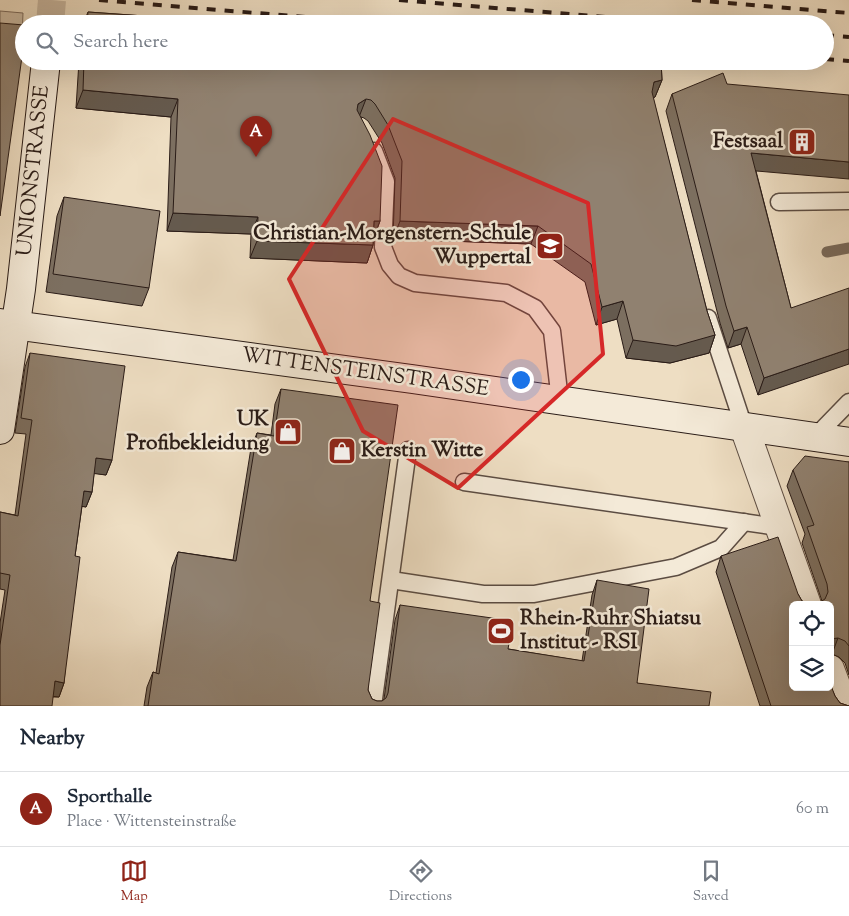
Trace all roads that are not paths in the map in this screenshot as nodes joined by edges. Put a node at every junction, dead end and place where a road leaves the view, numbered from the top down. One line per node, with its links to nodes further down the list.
1 (45, 70): 6 (street, UNIONSTRASSE)
2 (365, 134): 7 (lane)
3 (849, 201): 4 (lane)
4 (780, 202)
5 (706, 307): 9 (lane)
6 (8, 324): 7 (street, WITTENSTEINSTRASSE); 10 (street, UNIONSTRASSE)
7 (560, 401): 9 (street, WITTENSTEINSTRASSE)
8 (849, 402): 11 (lane)
9 (744, 427): 11 (street, WITTENSTEINSTRASSE); 16 (street)
10 (0, 430)
11 (816, 437): 12 (street, WITTENSTEINSTRASSE)
12 (849, 442)
13 (408, 450): 17 (lane)
14 (464, 482): 15 (lane)
15 (744, 522): 16 (lane); 17 (lane)
16 (778, 527): 18 (street)
17 (391, 580): 20 (lane)
18 (806, 601)
19 (834, 680): 21 (street)
20 (373, 706)
21 (844, 706)

